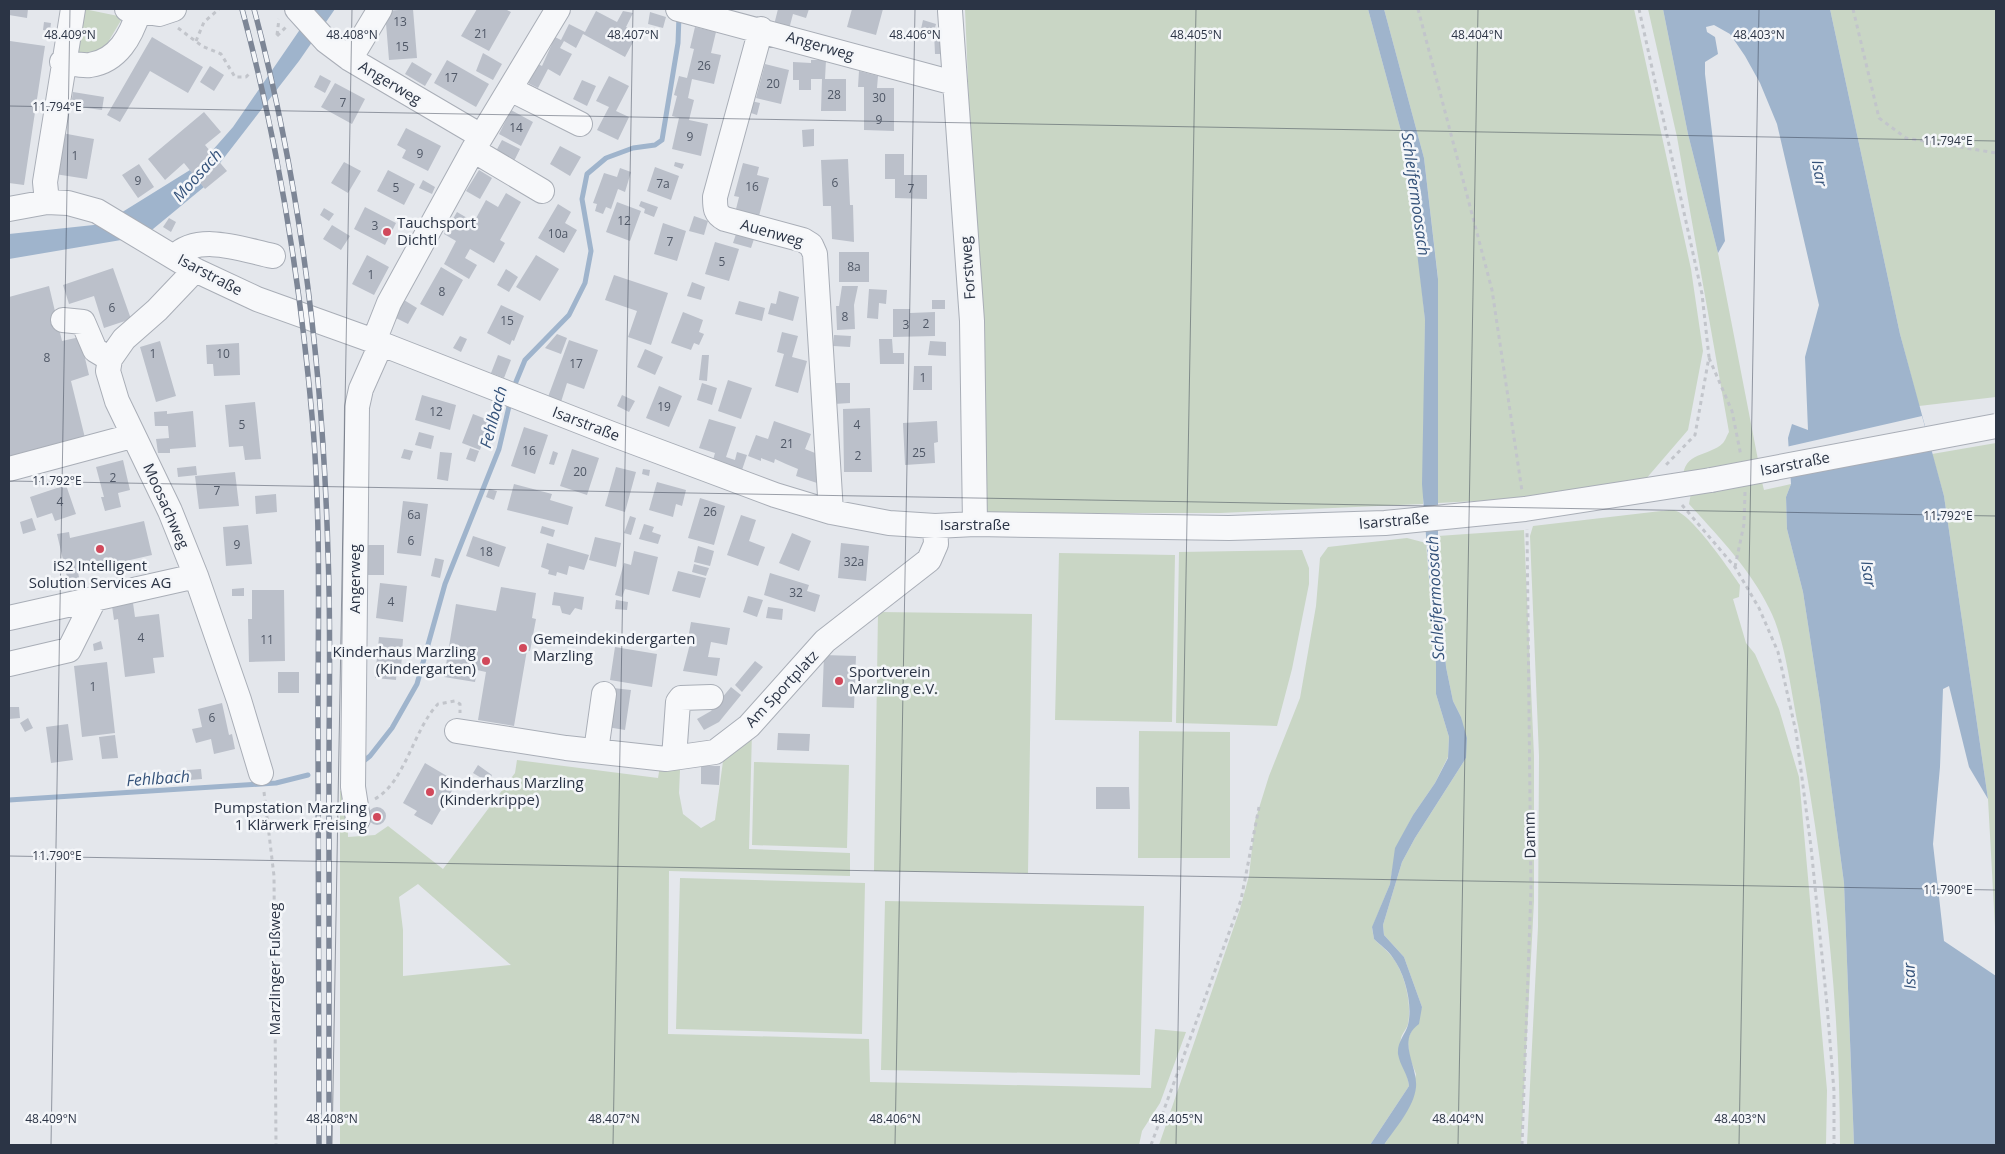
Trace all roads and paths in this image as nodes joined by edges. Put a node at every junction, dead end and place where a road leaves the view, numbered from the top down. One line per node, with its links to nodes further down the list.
1 (73, 9): 17 (street)
2 (219, 9): 15 (path)
3 (380, 9): 16 (street, Angerweg)
4 (558, 9): 20 (street, Angerweg)
5 (1418, 9): 37 (path)
6 (1639, 9): 36 (path)
7 (1853, 9): 23 (path)
8 (133, 10): 12 (street); 17 (street)
9 (682, 10): 13 (street, Angerweg)
10 (950, 11): 19 (street, Forstweg)
11 (292, 13): 14 (path); 16 (street)
12 (174, 17): 15 (path)
13 (761, 29): 19 (street, Angerweg); 39 (street, Auenweg)
14 (277, 36)
15 (196, 41): 18 (path)
16 (350, 59): 22 (street, Angerweg)
17 (62, 62): 25 (street)
18 (251, 72)
19 (954, 83): 40 (street, Forstweg)
20 (510, 89): 21 (street); 22 (street, Angerweg)
21 (580, 124)
22 (477, 143): 24 (street, Angerweg); 31 (street, Angerweg)
23 (1996, 153)
24 (542, 192)
25 (47, 202): 26 (street, Isarstraße); 28 (street, Isarstraße)
26 (9, 209)
27 (273, 256): 28 (street)
28 (174, 257): 29 (street, Isarstraße)
29 (195, 270): 31 (street, Isarstraße); 32 (street)
30 (63, 320): 32 (street)
31 (377, 343): 39 (street, Isarstraße); 53 (street, Angerweg)
32 (110, 359): 34 (street, Moosachweg)
33 (1996, 426): 36 (street, Isarstraße, bridge)
34 (132, 436): 35 (street); 43 (street, Moosachweg)
35 (9, 469)
36 (1650, 491): 40 (street, Isarstraße)
37 (1522, 492)
38 (1679, 502): 58 (path)
39 (831, 512): 42 (street, Isarstraße)
40 (975, 524): 42 (street, Isarstraße)
41 (1527, 525): 57 (path, Damm)
42 (935, 526): 51 (street, Am Sportplatz)
43 (196, 576): 44 (street); 52 (street, Moosachweg)
44 (94, 600): 45 (street); 46 (street)
45 (9, 618)
46 (9, 664)
47 (604, 694): 50 (street)
48 (710, 697): 51 (street)
49 (457, 731): 50 (street, Am Sportplatz); 53 (path)
50 (596, 751): 51 (street, Am Sportplatz)
51 (674, 758)
52 (262, 784): 55 (path, Marzlinger Fußweg)
53 (355, 803)
54 (1259, 807): 56 (path)
55 (276, 1145)
56 (1151, 1145)
57 (1522, 1145)
58 (1834, 1145)

